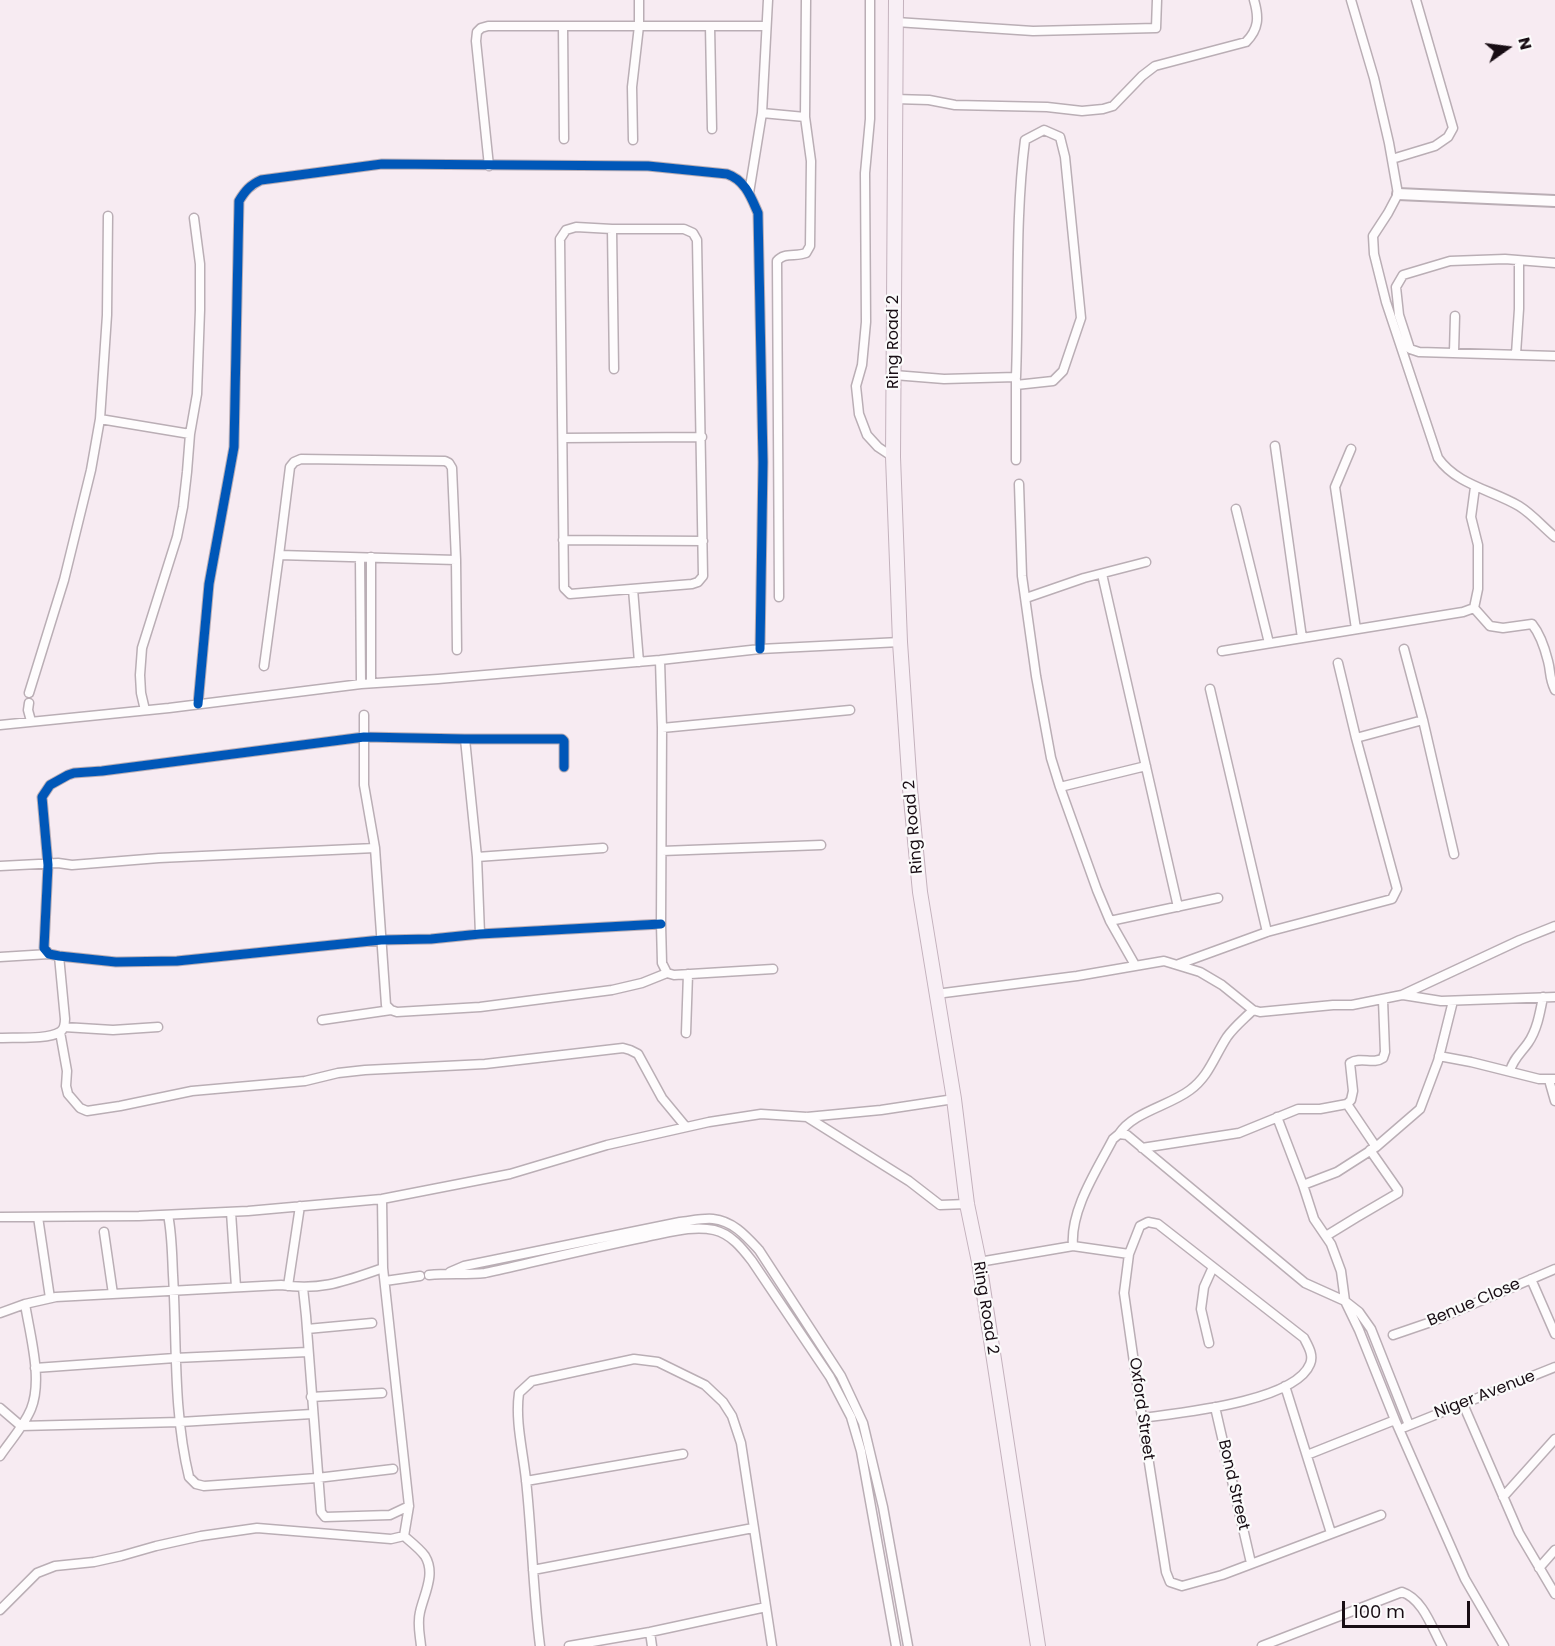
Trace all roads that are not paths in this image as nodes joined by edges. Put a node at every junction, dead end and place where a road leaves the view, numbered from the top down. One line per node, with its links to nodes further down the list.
1 (639, 0): 12 (street)
2 (768, 0): 14 (street)
3 (806, 0): 17 (street)
4 (870, 0): 44 (street)
5 (896, 0): 10 (main road, Ring Road 2)
6 (1157, 0): 10 (street)
7 (1254, 0): 15 (street)
8 (1351, 0): 21 (street)
9 (1416, 0): 21 (street)
10 (896, 22): 15 (main road, Ring Road 2)
11 (563, 26): 12 (street); 19 (street); 22 (street)
12 (639, 26): 13 (street); 20 (street)
13 (710, 26): 14 (street); 18 (street)
14 (765, 26): 16 (street)
15 (895, 99): 36 (main road, Ring Road 2)
16 (762, 113): 17 (street); 23 (street)
17 (805, 117): 59 (street)
18 (712, 129)
19 (564, 139)
20 (633, 140)
21 (1392, 159): 24 (street)
22 (489, 166): 23 (street); 80 (street)
23 (749, 193): 66 (street)
24 (1398, 194): 25 (street); 47 (street)
25 (1555, 201)
26 (108, 216): 38 (street)
27 (194, 218): 39 (street)
28 (612, 229): 35 (street); 40 (street); 41 (street)
29 (1519, 261): 30 (street); 32 (street); 33 (street)
30 (1555, 263)
31 (1455, 316): 32 (street)
32 (1454, 352): 33 (street)
33 (1516, 354): 34 (street)
34 (1555, 356)
35 (615, 369)
36 (894, 375): 37 (street); 44 (main road, Ring Road 2)
37 (1016, 381): 37 (street); 45 (street)
38 (100, 419): 39 (street); 78 (street)
39 (189, 434): 81 (street)
40 (702, 437): 41 (street); 51 (street)
41 (563, 438): 50 (street)
42 (1275, 446): 63 (street)
43 (1351, 449): 62 (street)
44 (892, 457): 64 (main road, Ring Road 2)
45 (1016, 460)
46 (1019, 484): 60 (street)
47 (1475, 487): 49 (street); 61 (street)
48 (1236, 509): 65 (street)
49 (1555, 537)
50 (563, 540): 51 (street); 58 (street)
51 (703, 541): 58 (street)
52 (279, 555): 54 (street); 55 (street); 73 (street)
53 (371, 557): 54 (street); 55 (street); 74 (street)
54 (360, 558): 75 (street)
55 (456, 560): 68 (street)
56 (1146, 562): 57 (street)
57 (1102, 574): 60 (street); 91 (street)
58 (633, 589): 71 (street)
59 (779, 597)
60 (1026, 598): 93 (street)
61 (1474, 608): 62 (street); 77 (street)
62 (1356, 629): 63 (street)
63 (1302, 638): 65 (street)
64 (900, 642): 66 (street); 118 (main road, Ring Road 2)
65 (1269, 644): 69 (street)
66 (760, 649): 70 (street)
67 (1404, 649): 84 (street)
68 (457, 650)
69 (1222, 651)
70 (660, 660): 71 (street); 87 (street)
71 (639, 662): 74 (street)
72 (1338, 663): 89 (street)
73 (264, 666)
74 (372, 683): 75 (street)
75 (361, 684): 80 (street)
76 (1210, 689): 107 (street)
77 (1555, 690)
78 (29, 693)
79 (28, 703): 85 (street)
80 (198, 704): 81 (street)
81 (145, 710): 85 (street)
82 (850, 710): 87 (street)
83 (364, 715): 88 (street)
84 (1423, 720): 89 (street); 98 (street)
85 (31, 721): 86 (street)
86 (0, 725)
87 (662, 728): 97 (street)
88 (364, 737): 90 (street); 95 (street); 100 (street)
89 (1356, 738): 107 (street)
90 (465, 739): 92 (street); 99 (street)
91 (1146, 766): 93 (street); 103 (street)
92 (564, 767)
93 (1060, 788): 104 (street)
94 (821, 845): 97 (street)
95 (375, 848): 100 (street); 109 (street)
96 (603, 848): 99 (street)
97 (662, 851): 105 (street)
98 (1454, 854)
99 (477, 857): 108 (street)
100 (48, 865): 101 (street); 110 (street)
101 (0, 866)
102 (1218, 898): 103 (street)
103 (1178, 907): 104 (street)
104 (1110, 921): 114 (street)
105 (661, 924): 108 (street); 116 (street)
106 (1555, 926): 119 (street)
107 (1267, 932): 113 (street)
108 (480, 934): 109 (street)
109 (381, 940): 111 (street); 124 (street)
110 (49, 954): 111 (street); 112 (street)
111 (59, 956): 128 (street)
112 (0, 957)
113 (1179, 964): 114 (street); 125 (street)
114 (1135, 965): 118 (street)
115 (773, 969): 117 (street)
116 (667, 972): 117 (street); 124 (street)
117 (688, 974): 129 (street)
118 (936, 994): 134 (main road, Ring Road 2)
119 (1402, 995): 122 (street); 123 (street)
120 (1555, 997): 121 (street)
121 (1543, 998): 123 (street); 132 (street)
122 (1383, 1000): 125 (street); 136 (street)
123 (1453, 1000): 131 (street)
124 (391, 1010): 126 (street)
125 (1252, 1010): 140 (street)
126 (322, 1020)
127 (158, 1027): 128 (street)
128 (62, 1030): 130 (street); 139 (street)
129 (686, 1033)
130 (0, 1038)
131 (1439, 1056): 132 (street); 142 (street)
132 (1510, 1071): 133 (street)
133 (1552, 1079): 135 (street)
134 (954, 1099): 137 (street); 145 (main road, Ring Road 2)
135 (1555, 1101)
136 (1347, 1104): 138 (street); 142 (street)
137 (807, 1117): 139 (street); 145 (street)
138 (1277, 1117): 141 (street); 143 (street)
139 (686, 1127): 144 (street)
140 (1119, 1134): 141 (street); 154 (street)
141 (1142, 1148): 168 (street)
142 (1373, 1149): 143 (street); 152 (street)
143 (1303, 1185): 152 (street)
144 (382, 1199): 146 (street); 158 (street)
145 (967, 1204): 156 (main road, Ring Road 2)
146 (300, 1206): 147 (street); 162 (street)
147 (231, 1212): 148 (street); 163 (street)
148 (168, 1215): 150 (street); 165 (street)
149 (0, 1217): 150 (street)
150 (38, 1217): 167 (street)
151 (104, 1232): 166 (street)
152 (1326, 1236): 168 (street)
153 (611, 1240): 161 (street); 202 (street); 203 (street)
154 (1073, 1246): 155 (street); 156 (street)
155 (1129, 1254): 157 (street, Oxford Street); 187 (street, Oxford Street)
156 (978, 1262): 223 (main road, Ring Road 2)
157 (1213, 1267): 175 (street); 180 (street)
158 (383, 1268): 161 (street); 164 (street)
159 (1555, 1269): 160 (street, Benue Close)
160 (1531, 1279): 173 (street, Benue Close); 174 (street)
161 (385, 1281): 201 (street)
162 (288, 1286): 163 (street); 164 (street)
163 (236, 1287): 165 (street)
164 (303, 1288): 172 (street)
165 (174, 1291): 166 (street); 177 (street)
166 (113, 1294): 167 (street)
167 (50, 1298): 169 (street)
168 (1345, 1301): 188 (street); 190 (street)
169 (25, 1304): 170 (street); 179 (street)
170 (0, 1313)
171 (372, 1323): 172 (street)
172 (307, 1329): 176 (street)
173 (1393, 1335)
174 (1555, 1335)
175 (1209, 1343)
176 (308, 1352): 177 (street); 182 (street)
177 (175, 1358): 179 (street); 189 (street)
178 (1555, 1367): 183 (street, Niger Avenue)
179 (35, 1368): 191 (street)
180 (1285, 1386): 184 (street); 195 (street)
181 (382, 1394): 182 (street)
182 (311, 1397): 186 (street)
183 (1463, 1404): 190 (street, Niger Avenue); 200 (street)
184 (1215, 1407): 187 (street); 209 (street, Bond Street)
185 (0, 1408): 191 (street)
186 (312, 1414): 189 (street); 198 (street)
187 (1142, 1418): 209 (street, Oxford Street)
188 (1395, 1420): 192 (street); 195 (street)
189 (180, 1422): 191 (street); 198 (street)
190 (1412, 1424): 192 (street, Niger Avenue)
191 (21, 1426): 196 (street)
192 (1399, 1429): 226 (street)
193 (1555, 1439): 200 (street)
194 (682, 1454): 199 (street)
195 (1307, 1455): 206 (street)
196 (0, 1456)
197 (393, 1469): 198 (street)
198 (317, 1478): 201 (street)
199 (526, 1481): 205 (street); 211 (street)
200 (1503, 1497): 210 (street)
201 (409, 1506): 207 (street)
202 (883, 1507): 203 (street); 222 (street)
203 (872, 1509): 221 (street)
204 (1381, 1515): 206 (street)
205 (753, 1528): 211 (street); 213 (street)
206 (1331, 1533): 209 (street)
207 (404, 1536): 214 (street); 216 (street)
208 (1555, 1550): 210 (street)
209 (1251, 1563)
210 (1539, 1568): 212 (street)
211 (532, 1570): 217 (street)
212 (1555, 1594)
213 (766, 1607): 215 (street); 220 (street)
214 (0, 1610)
215 (650, 1632): 218 (street); 219 (street)
216 (421, 1646)
217 (540, 1646)
218 (570, 1646)
219 (652, 1646)
220 (772, 1646)
221 (896, 1646)
222 (908, 1646)
223 (1038, 1646)
224 (1262, 1646): 225 (street)
225 (1442, 1646)
226 (1504, 1646)

